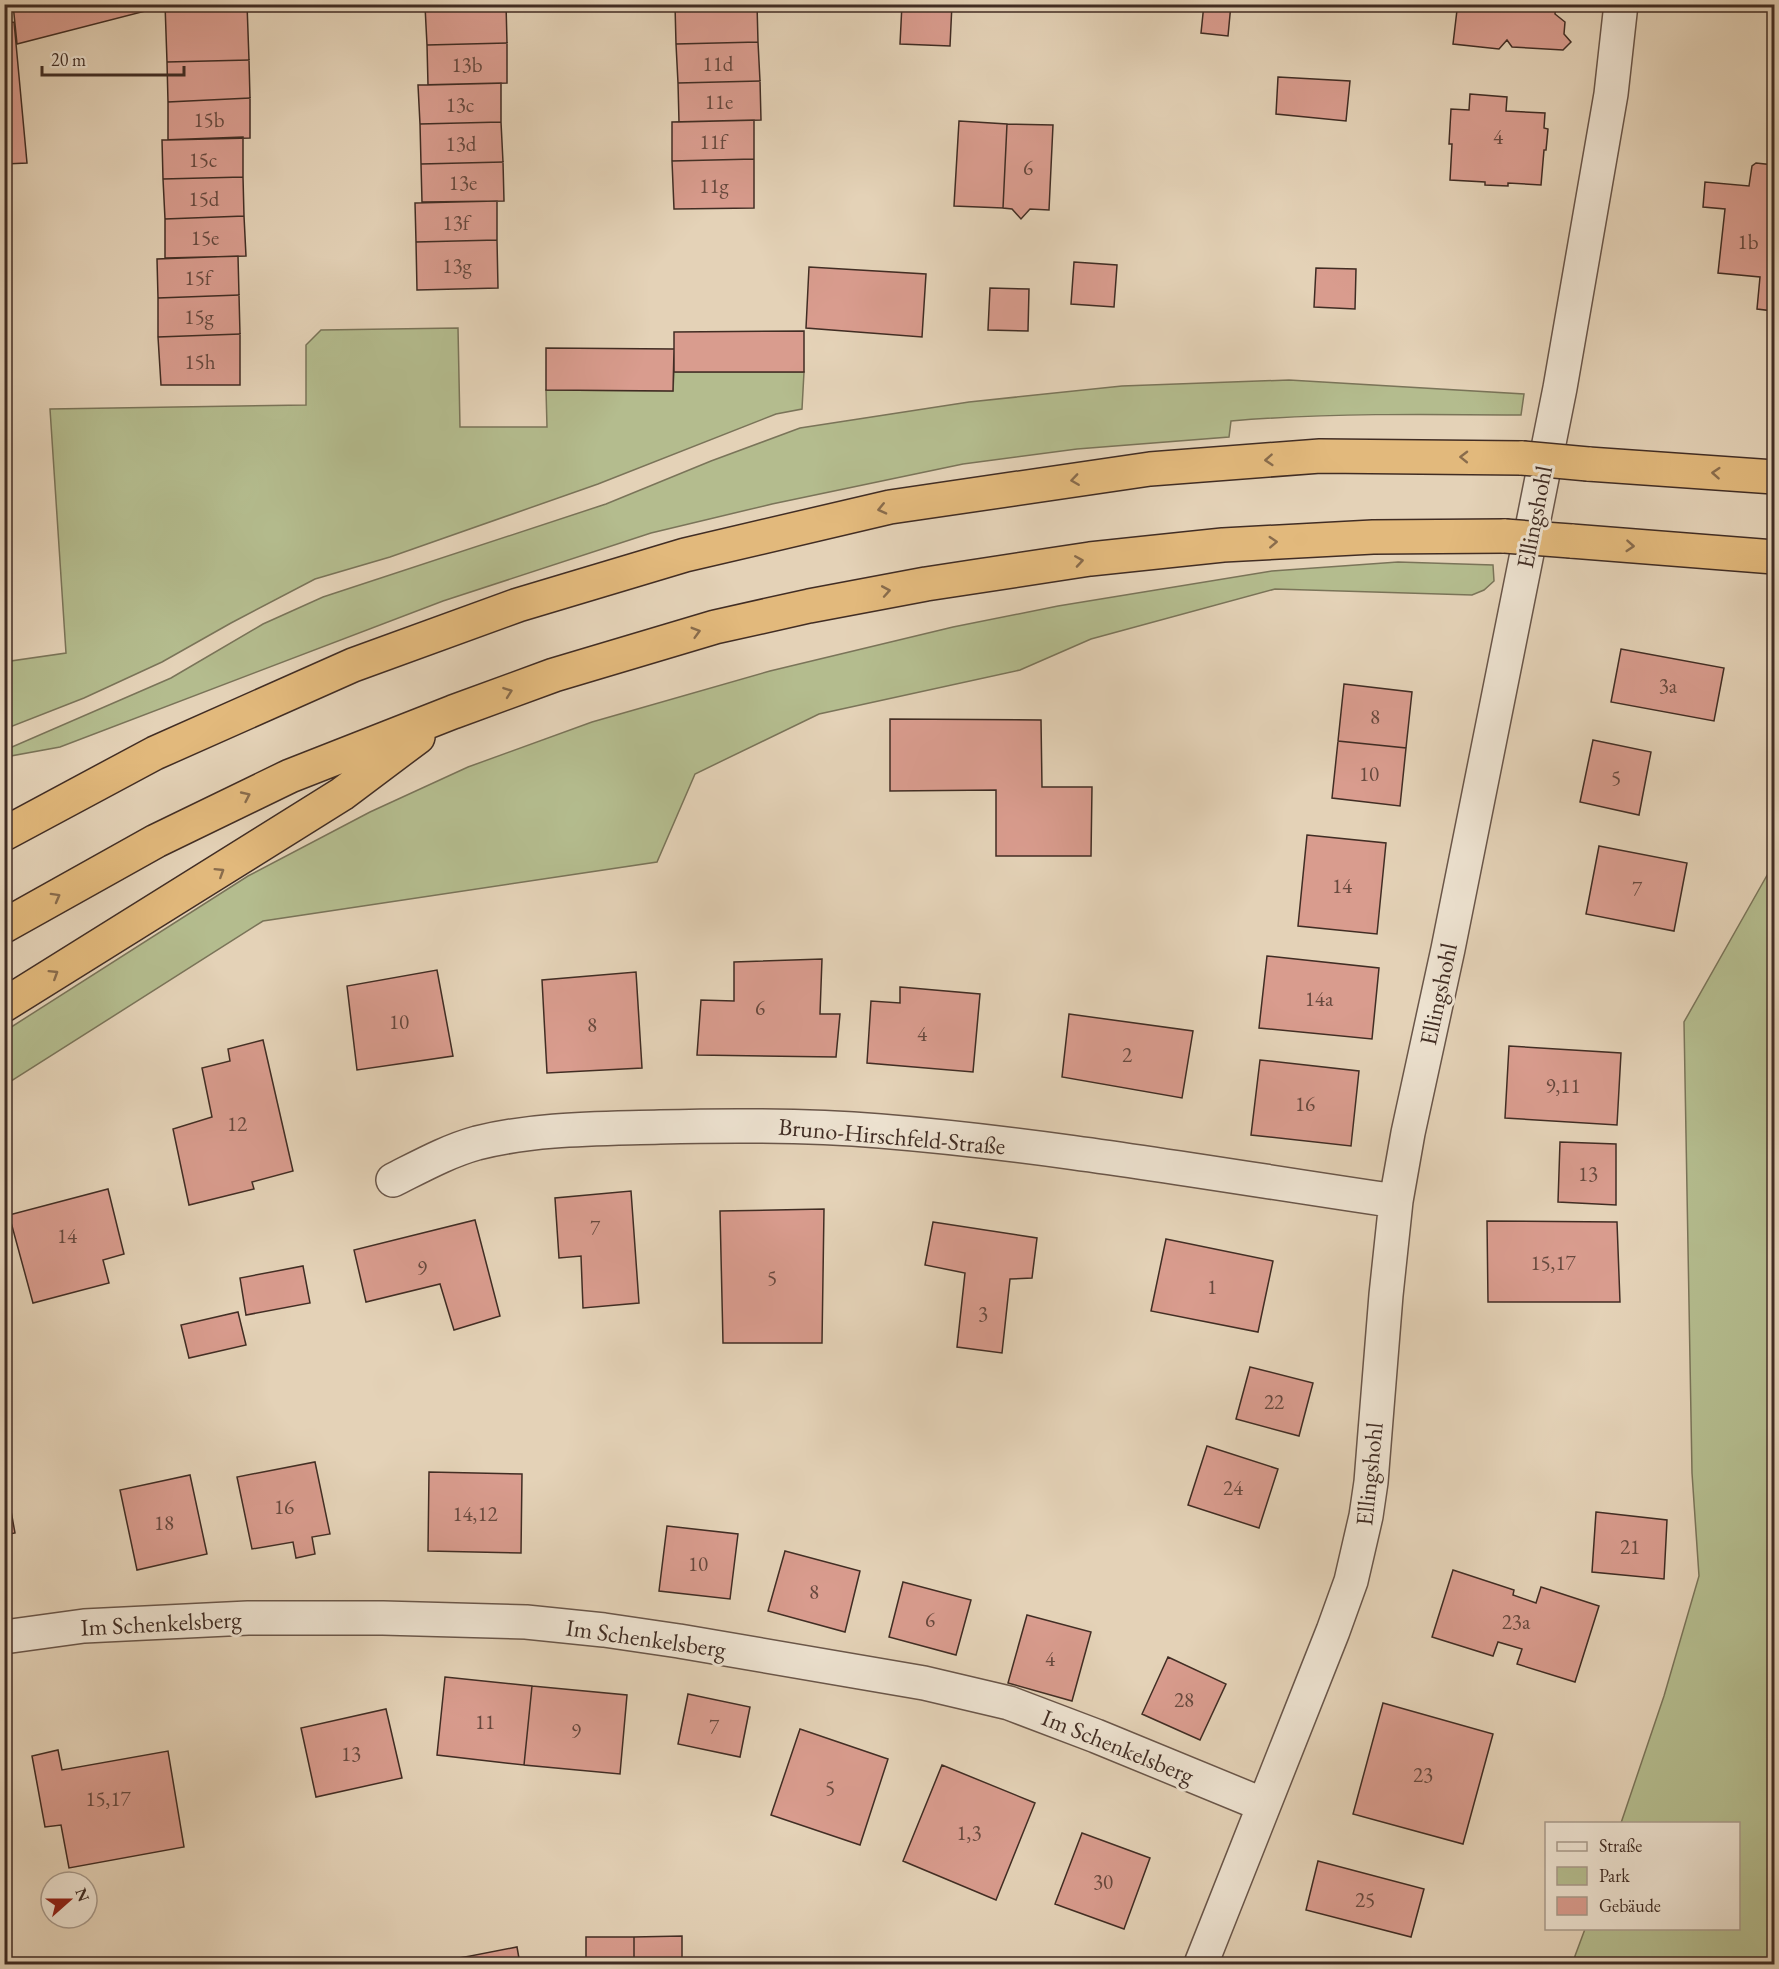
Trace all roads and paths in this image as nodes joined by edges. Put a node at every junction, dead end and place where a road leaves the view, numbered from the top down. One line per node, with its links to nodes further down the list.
1 (1621, 4): 9 (street, Ellingshohl)
2 (1774, 477): 5 (highway, one-way to 5, bridge)
3 (1774, 557): 4 (highway, one-way to 3, bridge)
4 (453, 712): 6 (highway, one-way to 4); 7 (highway, one-way to 4)
5 (4, 834)
6 (4, 926)
7 (4, 1005)
8 (393, 1180): 9 (street, Bruno-Hirschfeld-Straße)
9 (1396, 1201): 11 (street, Ellingshohl)
10 (4, 1637): 11 (street, Im Schenkelsberg)
11 (1264, 1805): 12 (street, Ellingshohl)
12 (1201, 1965)

